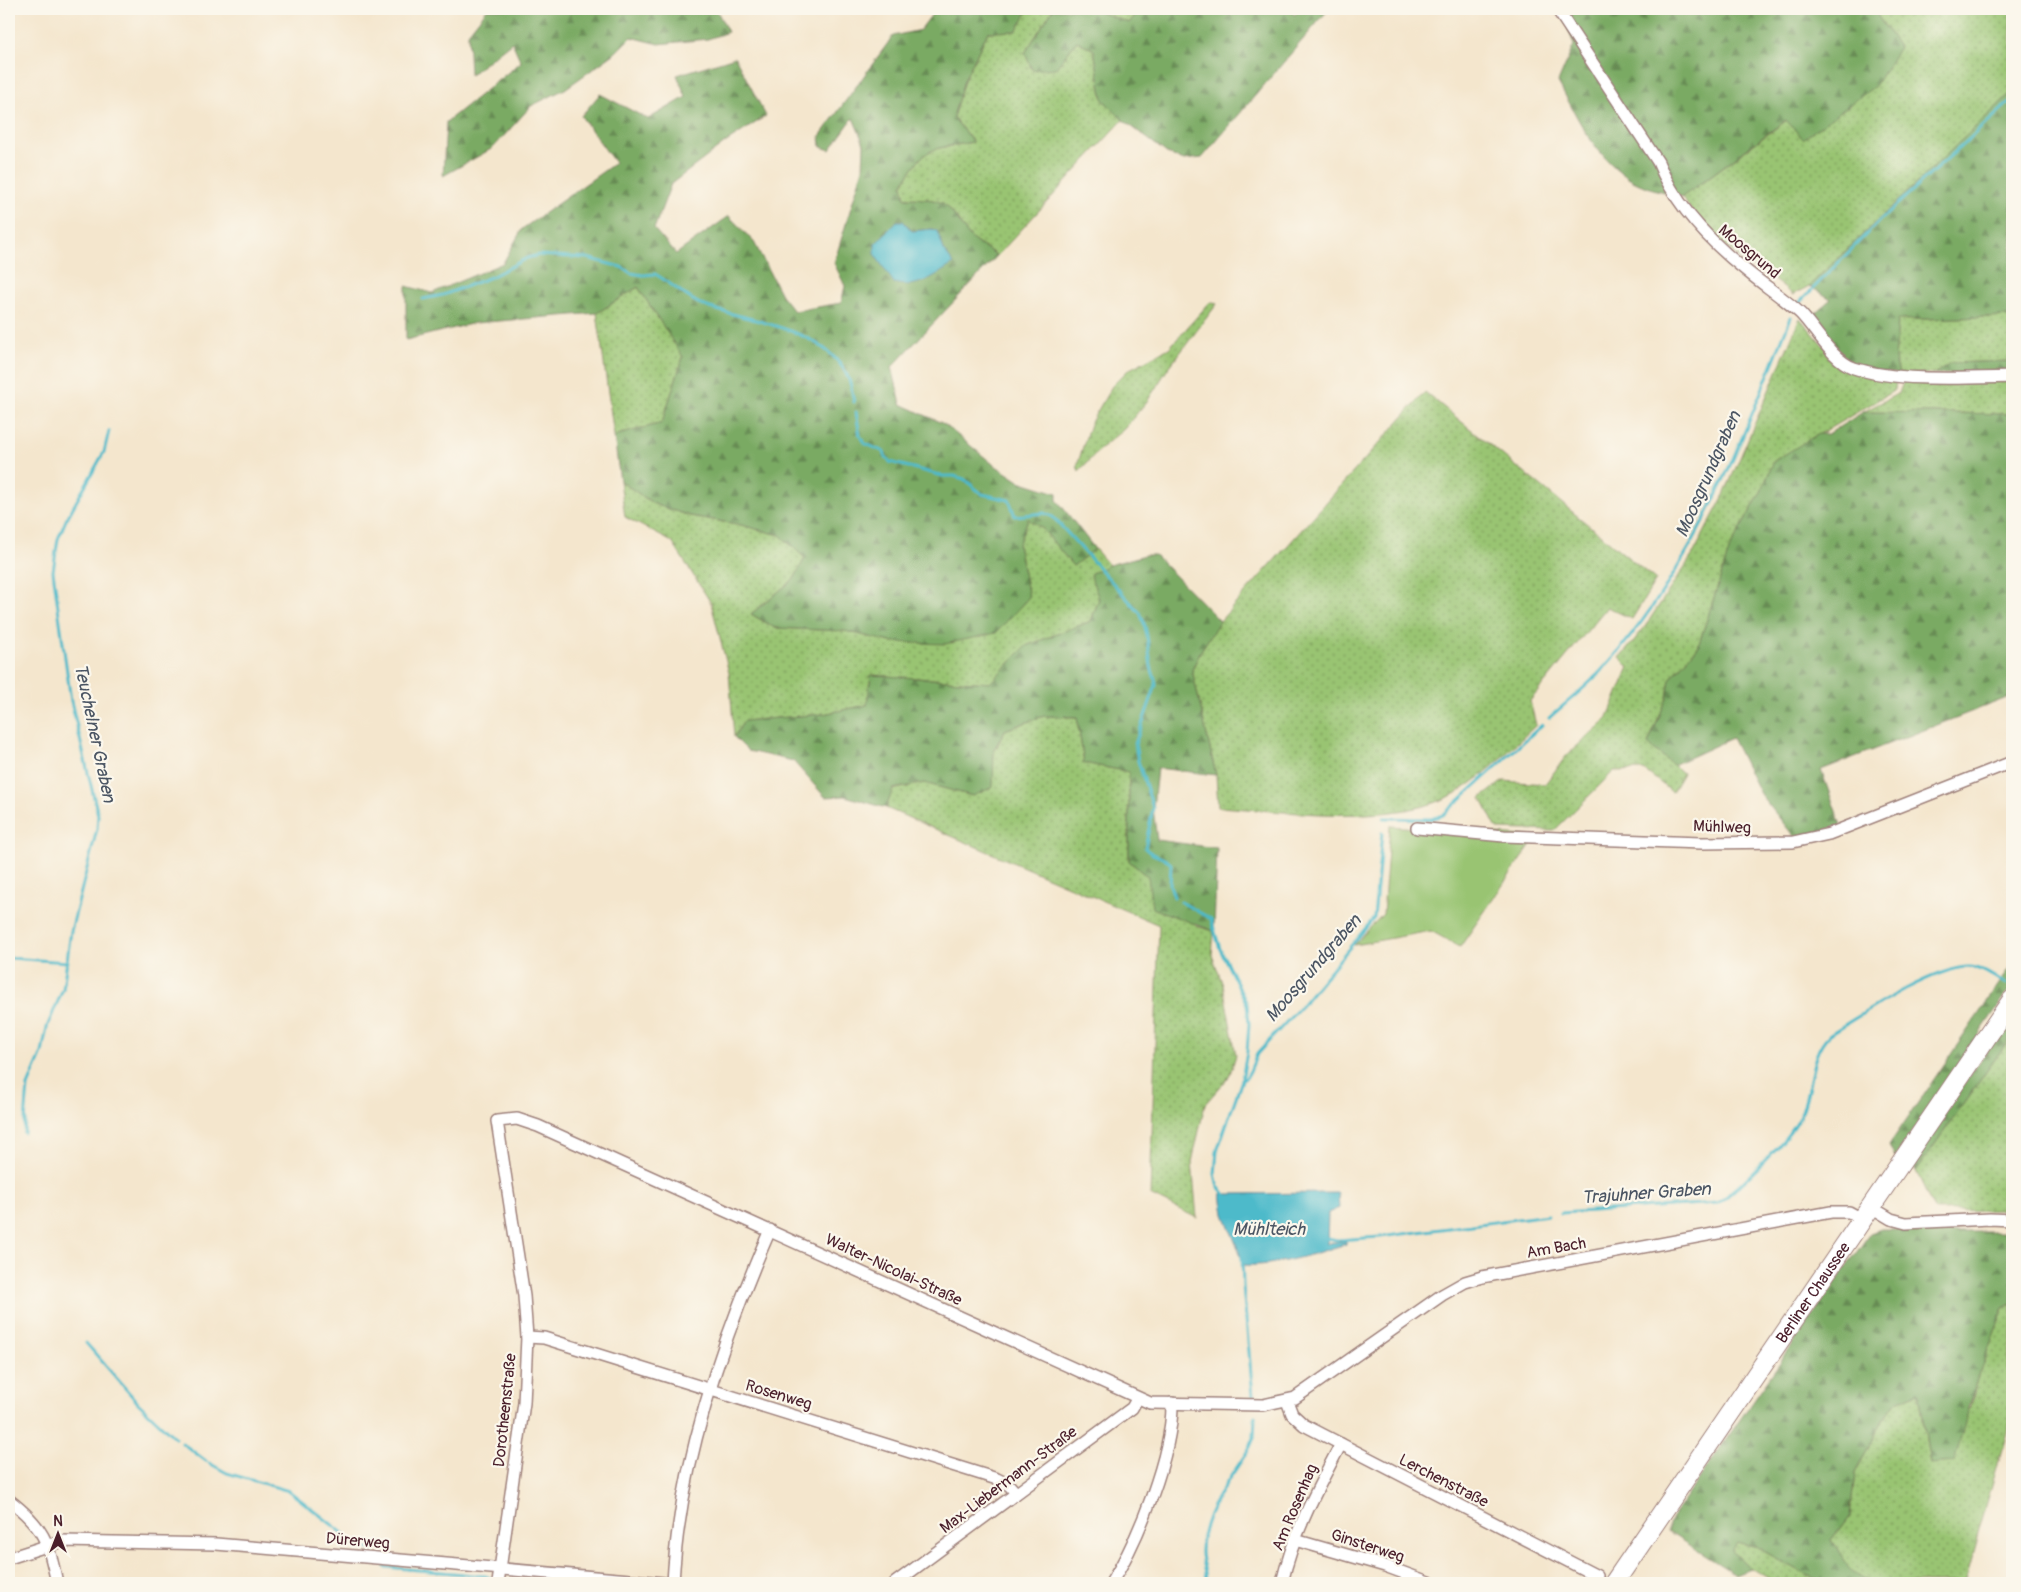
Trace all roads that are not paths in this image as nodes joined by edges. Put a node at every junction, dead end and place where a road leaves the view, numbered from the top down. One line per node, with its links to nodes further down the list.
1 (1557, 9): 2 (street, Moosgrund)
2 (2012, 377)
3 (2012, 762): 4 (street, Mühlweg)
4 (1417, 828)
5 (2012, 1000): 7 (main road, Berliner Chaussee)
6 (497, 1121): 9 (street, Walter-Nicolai-Straße); 10 (street, Dorotheenstraße)
7 (1867, 1213): 8 (street, Am Bach); 13 (street, Am Bach); 22 (main road, Berliner Chaussee)
8 (2012, 1220)
9 (770, 1230): 11 (street); 12 (street, Walter-Nicolai-Straße)
10 (528, 1338): 11 (street, Rosenweg); 21 (street, Dorotheenstraße)
11 (711, 1389): 16 (street, Rosenweg); 26 (street)
12 (1137, 1399): 14 (street, Walter-Nicolai-Straße); 16 (street, Max-Liebermann-Straße)
13 (1287, 1401): 14 (street, Walter-Nicolai-Straße); 15 (street, Lerchenstraße)
14 (1172, 1403): 28 (street)
15 (1341, 1444): 18 (street, Am Rosenhag); 22 (street, Lerchenstraße)
16 (1016, 1493): 27 (street, Max-Liebermann-Straße)
17 (9, 1500): 19 (street)
18 (1295, 1540): 29 (street, Am Rosenhag); 30 (street, Ginsterweg)
19 (48, 1546): 20 (street, Dürerweg); 21 (street, Dürerweg); 23 (street)
20 (9, 1558)
21 (500, 1570): 24 (street, Dorotheenstraße); 25 (street, Dürerweg)
22 (1606, 1580)
23 (57, 1583)
24 (498, 1583)
25 (664, 1583)
26 (673, 1583)
27 (895, 1583)
28 (1112, 1583)
29 (1282, 1583)
30 (1431, 1583)

